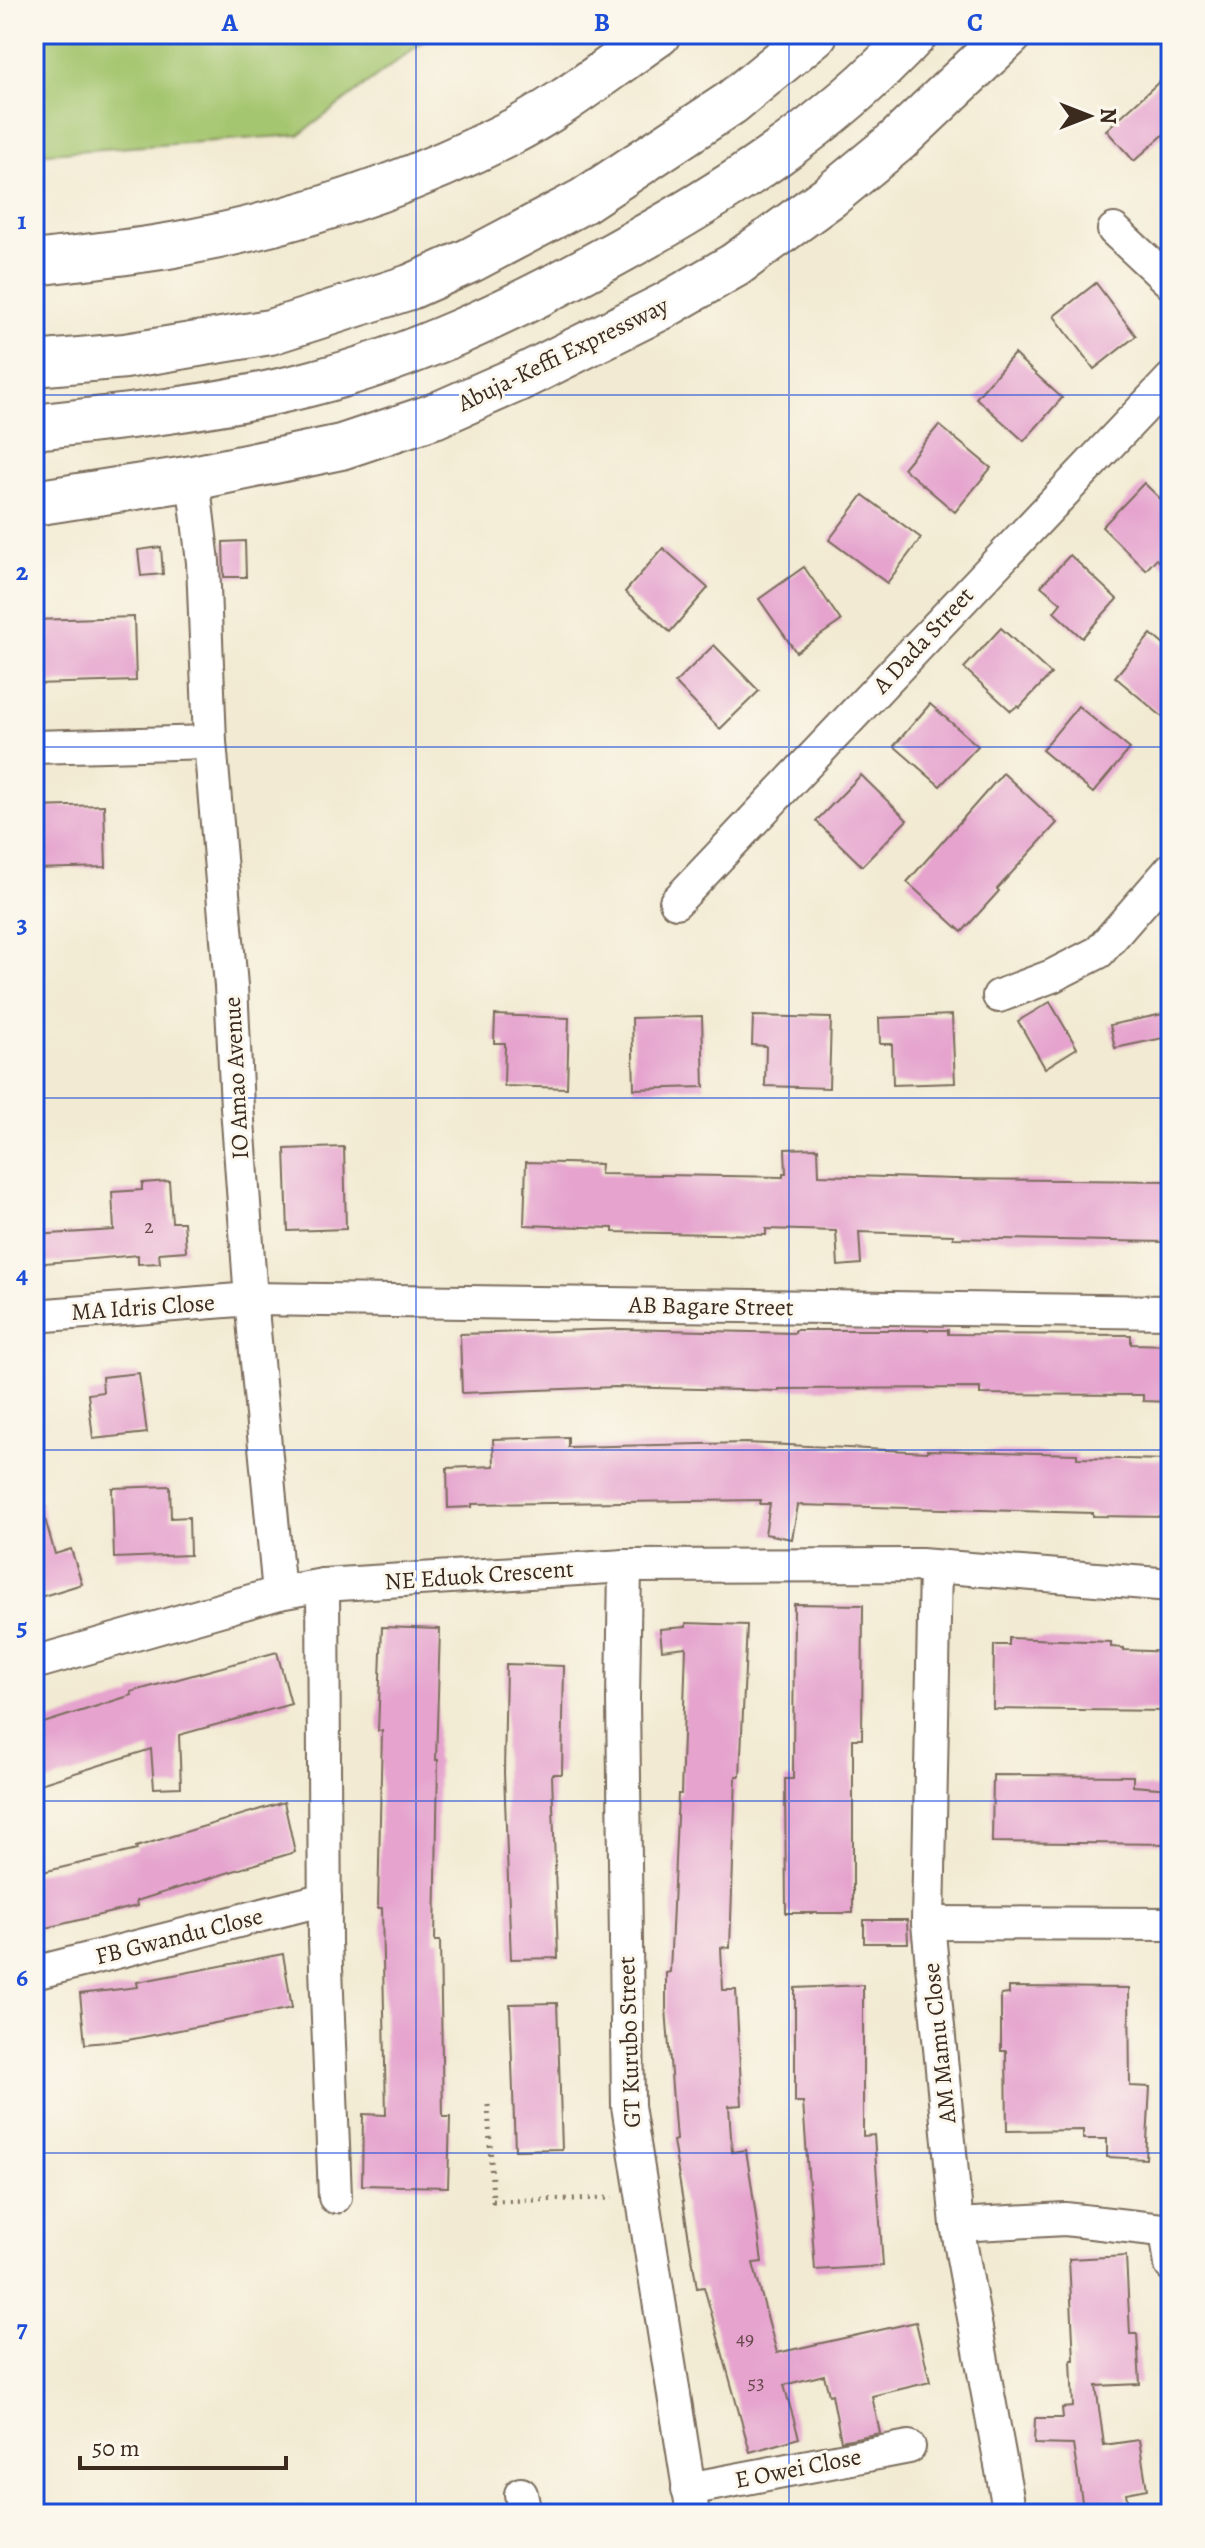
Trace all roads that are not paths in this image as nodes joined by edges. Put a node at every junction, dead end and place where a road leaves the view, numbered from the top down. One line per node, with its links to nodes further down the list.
1 (658, 34): 6 (highway)
2 (815, 34): 8 (highway)
3 (915, 34): 10 (highway)
4 (1010, 34): 11 (highway, Abuja-Keffi Expressway)
5 (1114, 230): 7 (street)
6 (34, 263)
7 (1171, 283)
8 (34, 364)
9 (1171, 379): 16 (street, A Dada Street)
10 (34, 427)
11 (193, 478): 12 (highway, Abuja-Keffi Expressway); 13 (street, IO Amao Avenue)
12 (34, 503)
13 (210, 742): 14 (street); 18 (street, IO Amao Avenue)
14 (34, 747)
15 (1171, 869): 17 (street)
16 (676, 902)
17 (999, 996)
18 (251, 1299): 19 (street, AB Bagare Street); 20 (street, MA Idris Close); 25 (street, IO Amao Avenue)
19 (1171, 1312)
20 (34, 1316)
21 (625, 1566): 22 (street, NE Eduok Crescent); 23 (street, NE Eduok Crescent); 36 (street, GT Kurubo Street)
22 (935, 1567): 24 (street, NE Eduok Crescent); 28 (street, AM Mamu Close)
23 (323, 1585): 25 (street, NE Eduok Crescent); 27 (street)
24 (1171, 1585)
25 (279, 1593): 26 (street, NE Eduok Crescent)
26 (34, 1663)
27 (325, 1899): 30 (street, FB Gwandu Close); 31 (street)
28 (928, 1923): 29 (street); 32 (street, AM Mamu Close)
29 (1171, 1924)
30 (34, 1973)
31 (335, 2197)
32 (957, 2225): 33 (street); 37 (street, AM Mamu Close)
33 (1168, 2230): 34 (street)
34 (1171, 2265)
35 (909, 2447): 36 (street, E Owei Close)
36 (690, 2501)
37 (1010, 2514)

